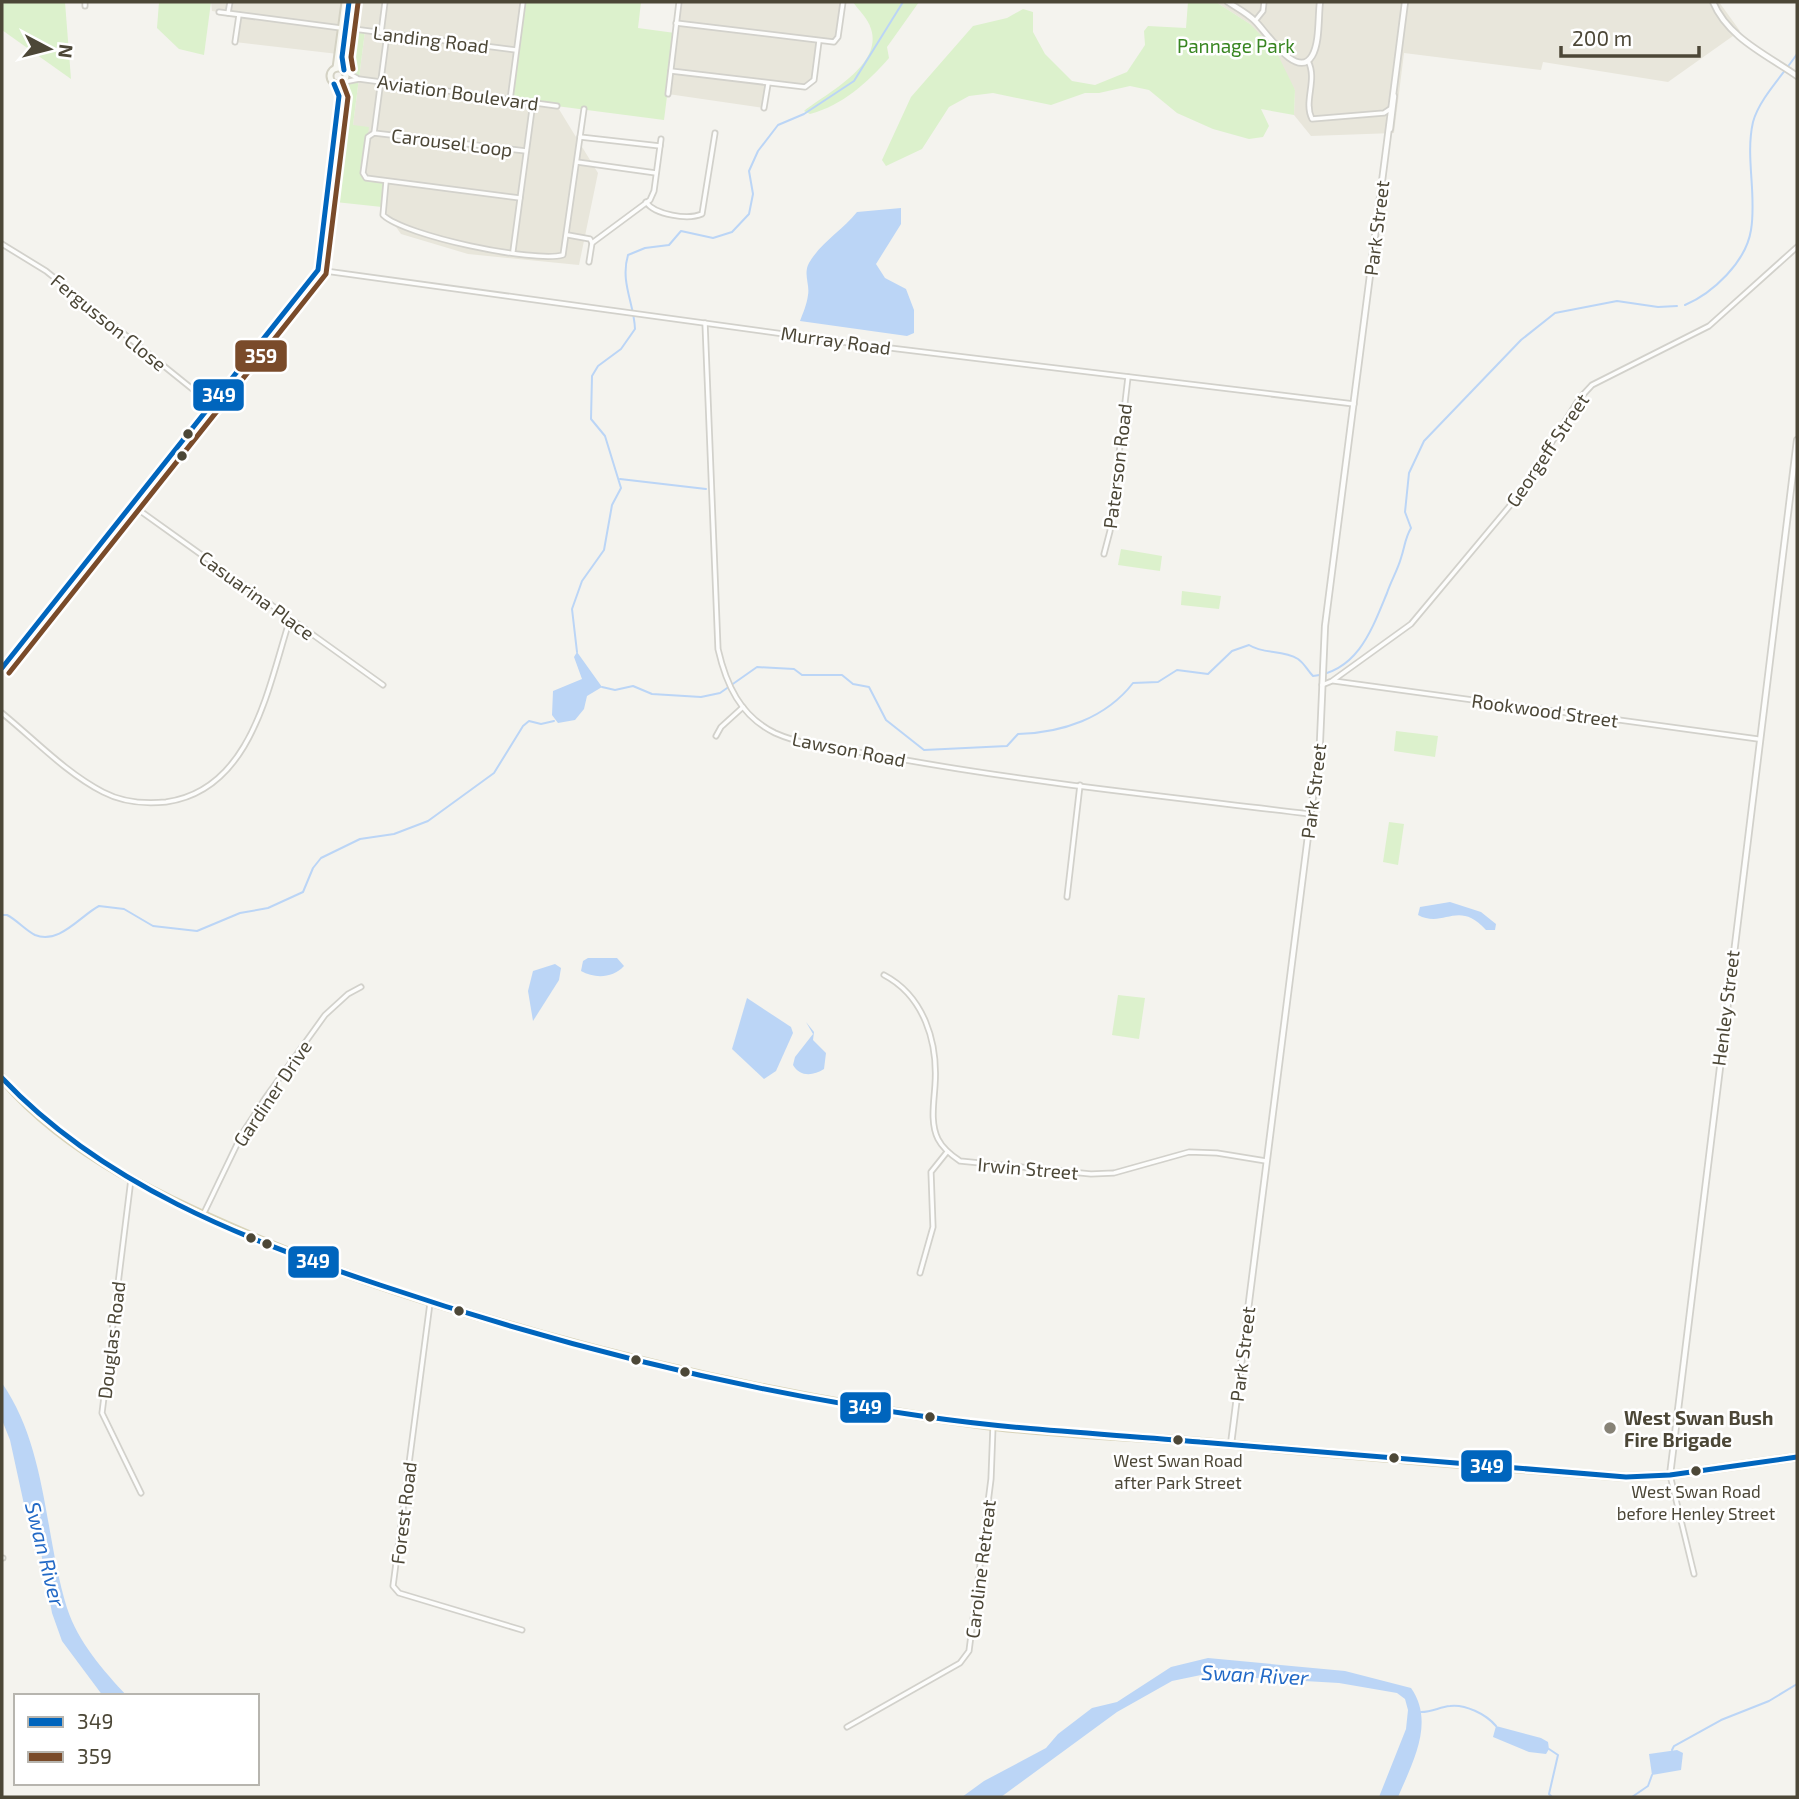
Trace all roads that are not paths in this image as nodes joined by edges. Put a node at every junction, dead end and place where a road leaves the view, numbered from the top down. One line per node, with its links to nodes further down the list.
1 (230, 2): 14 (street)
2 (347, 2): 18 (main road)
3 (385, 2): 19 (street)
4 (516, 2): 5 (street)
5 (523, 2): 23 (street)
6 (679, 2): 17 (street)
7 (843, 2): 21 (street)
8 (1228, 2): 16 (street)
9 (1264, 2): 16 (street)
10 (1320, 2): 24 (street)
11 (1405, 2): 34 (street, Park Street)
12 (1713, 2): 28 (street)
13 (219, 12): 14 (street, Landing Road)
14 (228, 13): 15 (street, Landing Road)
15 (239, 15): 18 (street, Landing Road); 22 (street)
16 (1255, 21): 24 (street)
17 (677, 23): 21 (street); 27 (street)
18 (344, 28): 19 (street, Landing Road); 25 (main road); 26 (main road)
19 (381, 33): 20 (street, Landing Road)
20 (387, 34): 23 (street, Landing Road); 30 (street)
21 (819, 41): 33 (street)
22 (235, 42)
23 (516, 50): 37 (street)
24 (1307, 60): 42 (street)
25 (336, 68): 26 (main road); 31 (main road)
26 (345, 71): 29 (street, Aviation Boulevard); 32 (main road)
27 (671, 71): 33 (street); 35 (street)
28 (1797, 76)
29 (359, 79): 30 (street, Aviation Boulevard); 32 (street, Aviation Boulevard)
30 (381, 82): 37 (street, Aviation Boulevard); 43 (street)
31 (334, 83): 32 (main road); 36 (street)
32 (343, 83): 36 (street)
33 (768, 84): 40 (street)
34 (1393, 91): 42 (street, Park Street); 46 (street, Park Street)
35 (668, 94)
36 (338, 96): 61 (street)
37 (510, 100): 38 (street, Aviation Boulevard)
38 (533, 102): 39 (street, Aviation Boulevard); 49 (street)
39 (558, 106)
40 (765, 108)
41 (584, 109): 45 (street)
42 (1390, 109): 46 (street, Park Street)
43 (374, 133): 49 (street, Carousel Loop); 52 (street, Carousel Loop)
44 (715, 133): 54 (street)
45 (580, 137): 48 (street); 50 (street)
46 (1388, 138): 64 (street, Park Street)
47 (661, 139): 48 (street)
48 (660, 146): 51 (street)
49 (526, 151): 53 (street)
50 (577, 162): 51 (street); 55 (street)
51 (656, 173): 54 (street)
52 (386, 182): 53 (street); 59 (street)
53 (520, 198): 59 (street)
54 (646, 202): 56 (street)
55 (568, 235): 56 (street); 59 (street)
56 (592, 243): 60 (street)
57 (2, 244): 65 (street, Fergusson Close)
58 (1797, 247): 71 (street, Georgeff Street)
59 (513, 251)
60 (589, 262)
61 (318, 270): 62 (street, Murray Road); 65 (street)
62 (705, 323): 63 (street, Murray Road); 74 (street, Lawson Road)
63 (1128, 377): 64 (street, Murray Road); 68 (street, Paterson Road)
64 (1354, 404): 73 (street, Park Street)
65 (213, 405): 67 (street)
66 (1797, 440): 77 (street, Henley Street)
67 (132, 505): 69 (street, Casuarina Place); 70 (street)
68 (1104, 554)
69 (290, 619): 72 (street, Casuarina Place); 75 (street)
70 (2, 668)
71 (1332, 681): 73 (street, Georgeff Street); 77 (street, Rookwood Street)
72 (383, 685)
73 (1322, 685): 79 (street, Park Street)
74 (743, 707): 76 (street); 78 (street, Lawson Road)
75 (2, 713)
76 (716, 736)
77 (1758, 739): 93 (street, Henley Street)
78 (1080, 785): 79 (street, Lawson Road); 80 (street)
79 (1310, 814): 85 (street, Park Street)
80 (1067, 897)
81 (884, 975): 84 (street)
82 (361, 987): 87 (street, Gardiner Drive)
83 (2, 1078): 86 (main road)
84 (947, 1152): 85 (street, Irwin Street); 88 (street)
85 (1266, 1161): 91 (street, Park Street)
86 (131, 1179): 87 (main road); 94 (street, Douglas Road)
87 (203, 1215): 89 (main road)
88 (920, 1273)
89 (429, 1303): 90 (main road); 96 (street, Forest Road)
90 (993, 1426): 91 (main road); 97 (street, Caroline Retreat)
91 (1231, 1444): 93 (main road)
92 (1797, 1457): 93 (main road)
93 (1670, 1475): 95 (street, Henley Street)
94 (141, 1493)
95 (1694, 1574)
96 (522, 1630)
97 (847, 1727)

